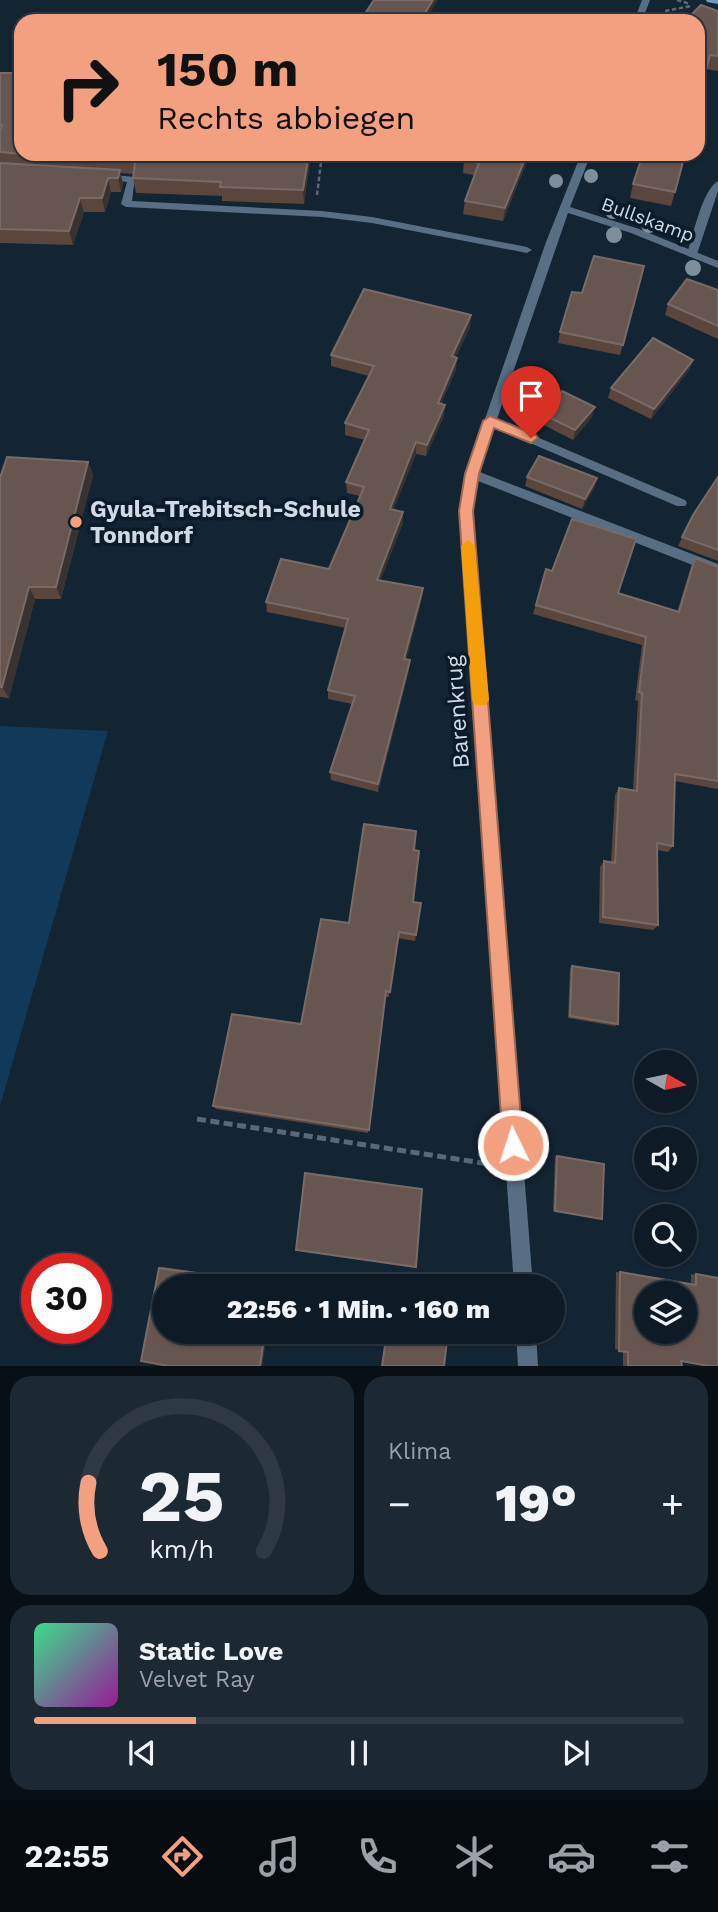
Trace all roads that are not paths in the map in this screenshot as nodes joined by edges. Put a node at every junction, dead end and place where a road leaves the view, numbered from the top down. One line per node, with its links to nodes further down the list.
1 (710, 0): 2 (street)
2 (718, 2)
3 (583, 161): 6 (street, Barenkrug)
4 (93, 177): 7 (street)
5 (718, 184): 8 (street)
6 (565, 209): 8 (street, Bullskamp); 10 (street, Barenkrug)
7 (527, 250)
8 (692, 254): 9 (street, Bullskamp)
9 (718, 265)
10 (490, 421): 11 (street, Barenkrug); 12 (street)
11 (472, 474): 13 (street); 14 (street, Barenkrug)
12 (681, 503)
13 (718, 570)
14 (522, 1274)
15 (527, 1344): 16 (street)
16 (528, 1366)

